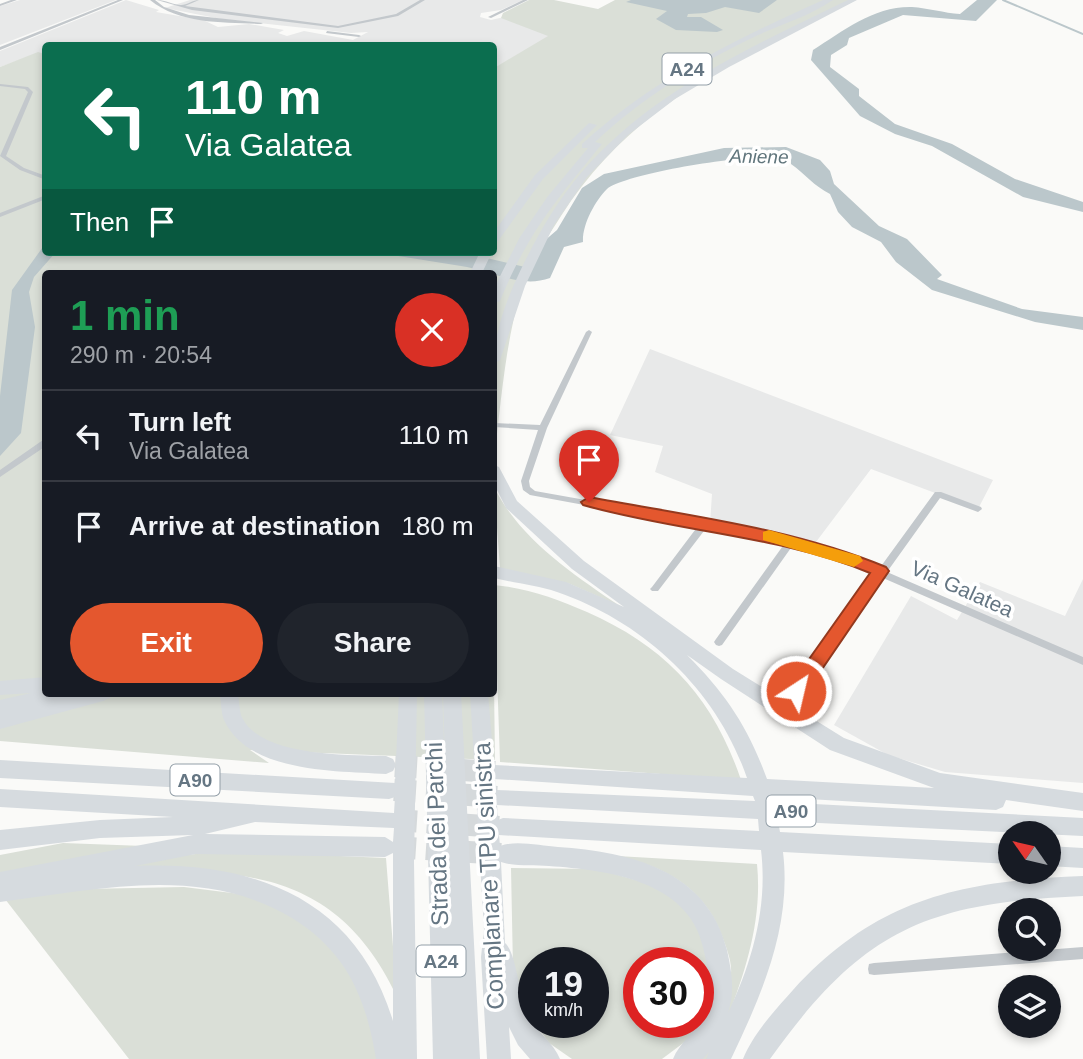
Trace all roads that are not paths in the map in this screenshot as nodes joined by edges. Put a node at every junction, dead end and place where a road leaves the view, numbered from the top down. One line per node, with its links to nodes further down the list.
1 (15, 0): 12 (street)
2 (121, 0): 17 (street)
3 (152, 0): 16 (street)
4 (159, 0): 13 (street)
5 (197, 0): 13 (street)
6 (423, 0): 13 (street)
7 (526, 0): 15 (street)
8 (812, 0): 24 (highway)
9 (828, 0): 20 (highway, A24)
10 (837, 0): 14 (highway, A24)
11 (853, 0): 19 (highway)
12 (0, 5)
13 (182, 6)
14 (820, 8): 19 (highway); 20 (highway, A24)
15 (490, 17)
16 (359, 36)
17 (0, 49)
18 (0, 85): 21 (street)
19 (669, 98): 28 (highway)
20 (568, 168): 25 (highway, A24); 26 (highway, A24)
21 (42, 176)
22 (42, 199): 23 (street)
23 (0, 215)
24 (497, 234)
25 (496, 270)
26 (497, 294)
27 (589, 332): 30 (street)
28 (497, 350)
29 (497, 425): 30 (street)
30 (543, 428): 35 (street, Via Galatea)
31 (42, 445): 32 (street)
32 (0, 474)
33 (497, 476): 63 (highway)
34 (978, 509): 37 (street)
35 (703, 526): 36 (street, Via Galatea); 39 (street)
36 (791, 541): 37 (street, Via Galatea); 40 (street)
37 (880, 571): 41 (street, Via Galatea); 44 (street)
38 (497, 573): 87 (highway)
39 (655, 589)
40 (719, 642)
41 (1083, 661)
42 (42, 684): 43 (highway)
43 (0, 688)
44 (796, 691)
45 (45, 697): 53 (highway)
46 (88, 697): 54 (highway)
47 (230, 697): 57 (highway)
48 (398, 697): 55 (highway)
49 (408, 697): 55 (highway)
50 (434, 697): 56 (highway, Strada dei Parchi / A24)
51 (451, 697): 56 (highway, Strada dei Parchi / A24)
52 (479, 697): 73 (highway, Complanare TPU sinistra)
53 (0, 708)
54 (0, 721)
55 (407, 724): 81 (highway)
56 (443, 735): 82 (highway, Strada dei Parchi / A24); 83 (highway, Strada dei Parchi / A24)
57 (386, 765)
58 (0, 769): 60 (highway, A90)
59 (498, 772): 63 (highway)
60 (390, 790)
61 (500, 797): 67 (highway, A90)
62 (0, 798): 64 (highway, A90)
63 (1074, 801)
64 (257, 812): 65 (highway, A90); 68 (highway)
65 (390, 820)
66 (503, 827): 70 (highway, A90)
67 (1083, 827)
68 (0, 840)
69 (385, 847): 74 (highway)
70 (998, 853)
71 (1061, 857): 72 (highway)
72 (1083, 858)
73 (498, 862): 77 (highway, Complanare TPU sinistra); 86 (highway)
74 (0, 882)
75 (1083, 886): 88 (highway)
76 (0, 892): 80 (highway)
77 (495, 930): 84 (highway, Complanare TPU sinistra); 85 (highway)
78 (1083, 953): 79 (street)
79 (874, 969)
80 (388, 1059)
81 (405, 1059)
82 (445, 1059)
83 (468, 1059)
84 (499, 1059)
85 (548, 1059)
86 (685, 1059)
87 (718, 1059)
88 (755, 1059)

